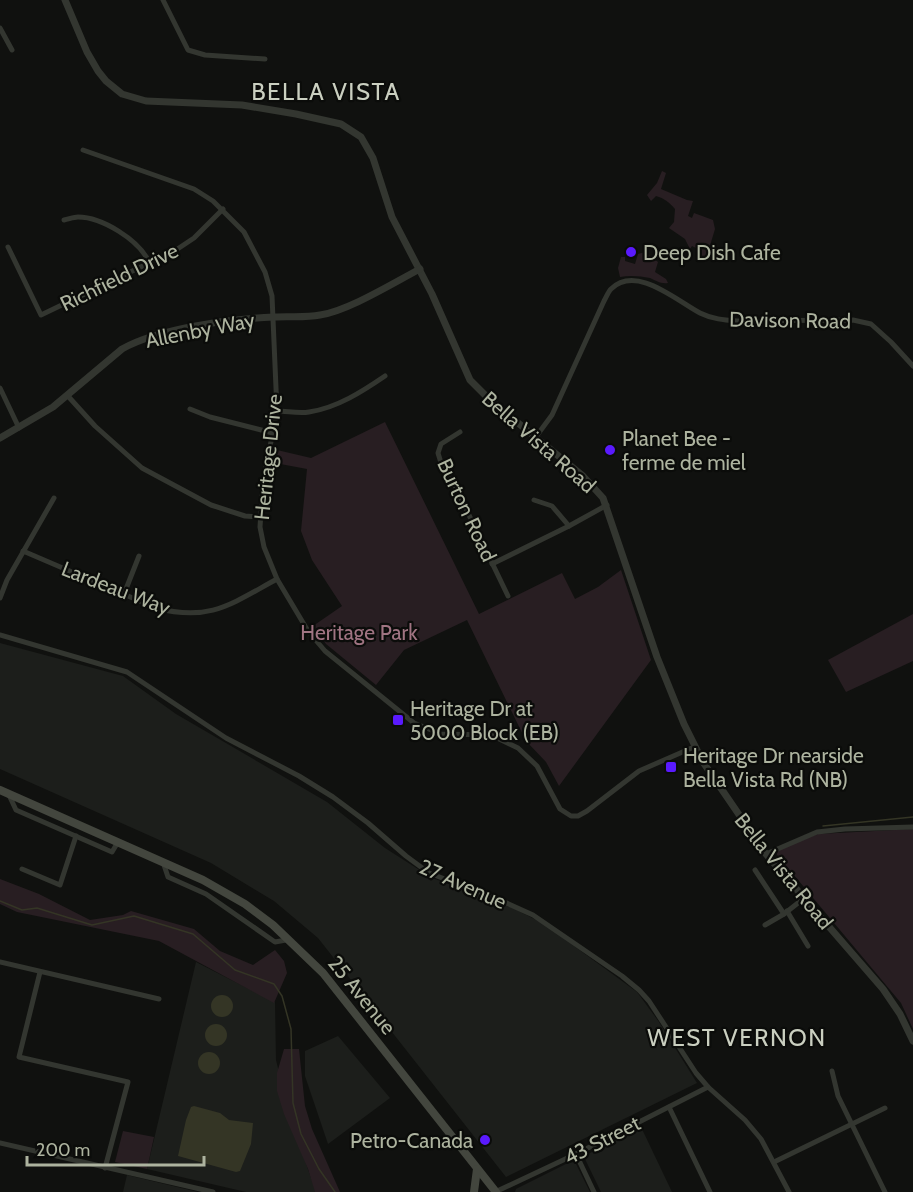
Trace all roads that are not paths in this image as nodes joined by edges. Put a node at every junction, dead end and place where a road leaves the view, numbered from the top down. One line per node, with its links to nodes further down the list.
1 (65, 0): 11 (street, Bella Vista Road)
2 (163, 0): 5 (street)
3 (0, 28): 4 (street)
4 (12, 50)
5 (265, 59)
6 (83, 150): 7 (street, Heritage Drive)
7 (223, 209): 10 (street, Richfield Drive); 12 (street, Heritage Drive)
8 (64, 220): 10 (street)
9 (8, 247): 10 (street, Richfield Drive)
10 (149, 262)
11 (420, 269): 12 (street, Allenby Way); 23 (street, Bella Vista Road)
12 (273, 317): 16 (street, Allenby Way); 18 (street, Heritage Drive)
13 (913, 366): 23 (street, Davison Road)
14 (385, 376): 18 (street)
15 (0, 388): 19 (street)
16 (67, 395): 19 (street, Allenby Way); 27 (street)
17 (190, 409): 21 (street)
18 (277, 411): 21 (street, Heritage Drive)
19 (19, 428): 22 (street, Allenby Way)
20 (460, 432): 31 (street, Burton Road)
21 (273, 433): 27 (street, Heritage Drive)
22 (0, 438)
23 (535, 438): 26 (street, Bella Vista Road)
24 (54, 498): 29 (street)
25 (534, 500): 28 (street)
26 (607, 505): 28 (street); 37 (street, Bella Vista Road)
27 (260, 518): 32 (street, Heritage Drive)
28 (569, 526): 31 (street)
29 (23, 551): 33 (street, Lardeau Way); 35 (street)
30 (139, 556): 33 (street)
31 (492, 564): 34 (street, Burton Road)
32 (277, 579): 33 (street, Lardeau Way); 37 (street, Heritage Drive)
33 (124, 594)
34 (507, 596)
35 (0, 598)
36 (0, 635): 57 (street, 27 Avenue)
37 (694, 747): 43 (street, Bella Vista Road)
38 (0, 790): 39 (main road, 25 Avenue)
39 (9, 794): 41 (street, 25 Avenue); 42 (main road, 25 Avenue)
40 (913, 827): 43 (street)
41 (76, 836): 42 (street, 25 Avenue); 45 (street)
42 (118, 842): 44 (main road, 25 Avenue)
43 (766, 854): 47 (street, Bella Vista Road)
44 (163, 862): 50 (street, 25 Avenue); 64 (main road, 25 Avenue)
45 (22, 869)
46 (755, 870): 48 (street)
47 (803, 899): 48 (street); 55 (street, Bella Vista Road)
48 (786, 913): 49 (street); 51 (street)
49 (765, 925)
50 (286, 940)
51 (808, 946)
52 (0, 963): 53 (street)
53 (40, 972): 54 (street); 65 (street)
54 (159, 999)
55 (913, 1041)
56 (832, 1071): 60 (street)
57 (708, 1087): 58 (street, 43 Street); 63 (street, 27 Avenue)
58 (669, 1107): 62 (street, 43 Street); 70 (street)
59 (885, 1108): 60 (street)
60 (852, 1124): 63 (street); 72 (street)
61 (0, 1144): 65 (street)
62 (576, 1154): 68 (street, 43 Street); 69 (street)
63 (774, 1162): 71 (street, 27 Avenue)
64 (477, 1167): 67 (main road); 68 (main road, 25 Avenue)
65 (105, 1168): 66 (street)
66 (213, 1192)
67 (474, 1192)
68 (496, 1192)
69 (594, 1192)
70 (710, 1192)
71 (789, 1192)
72 (885, 1192)

